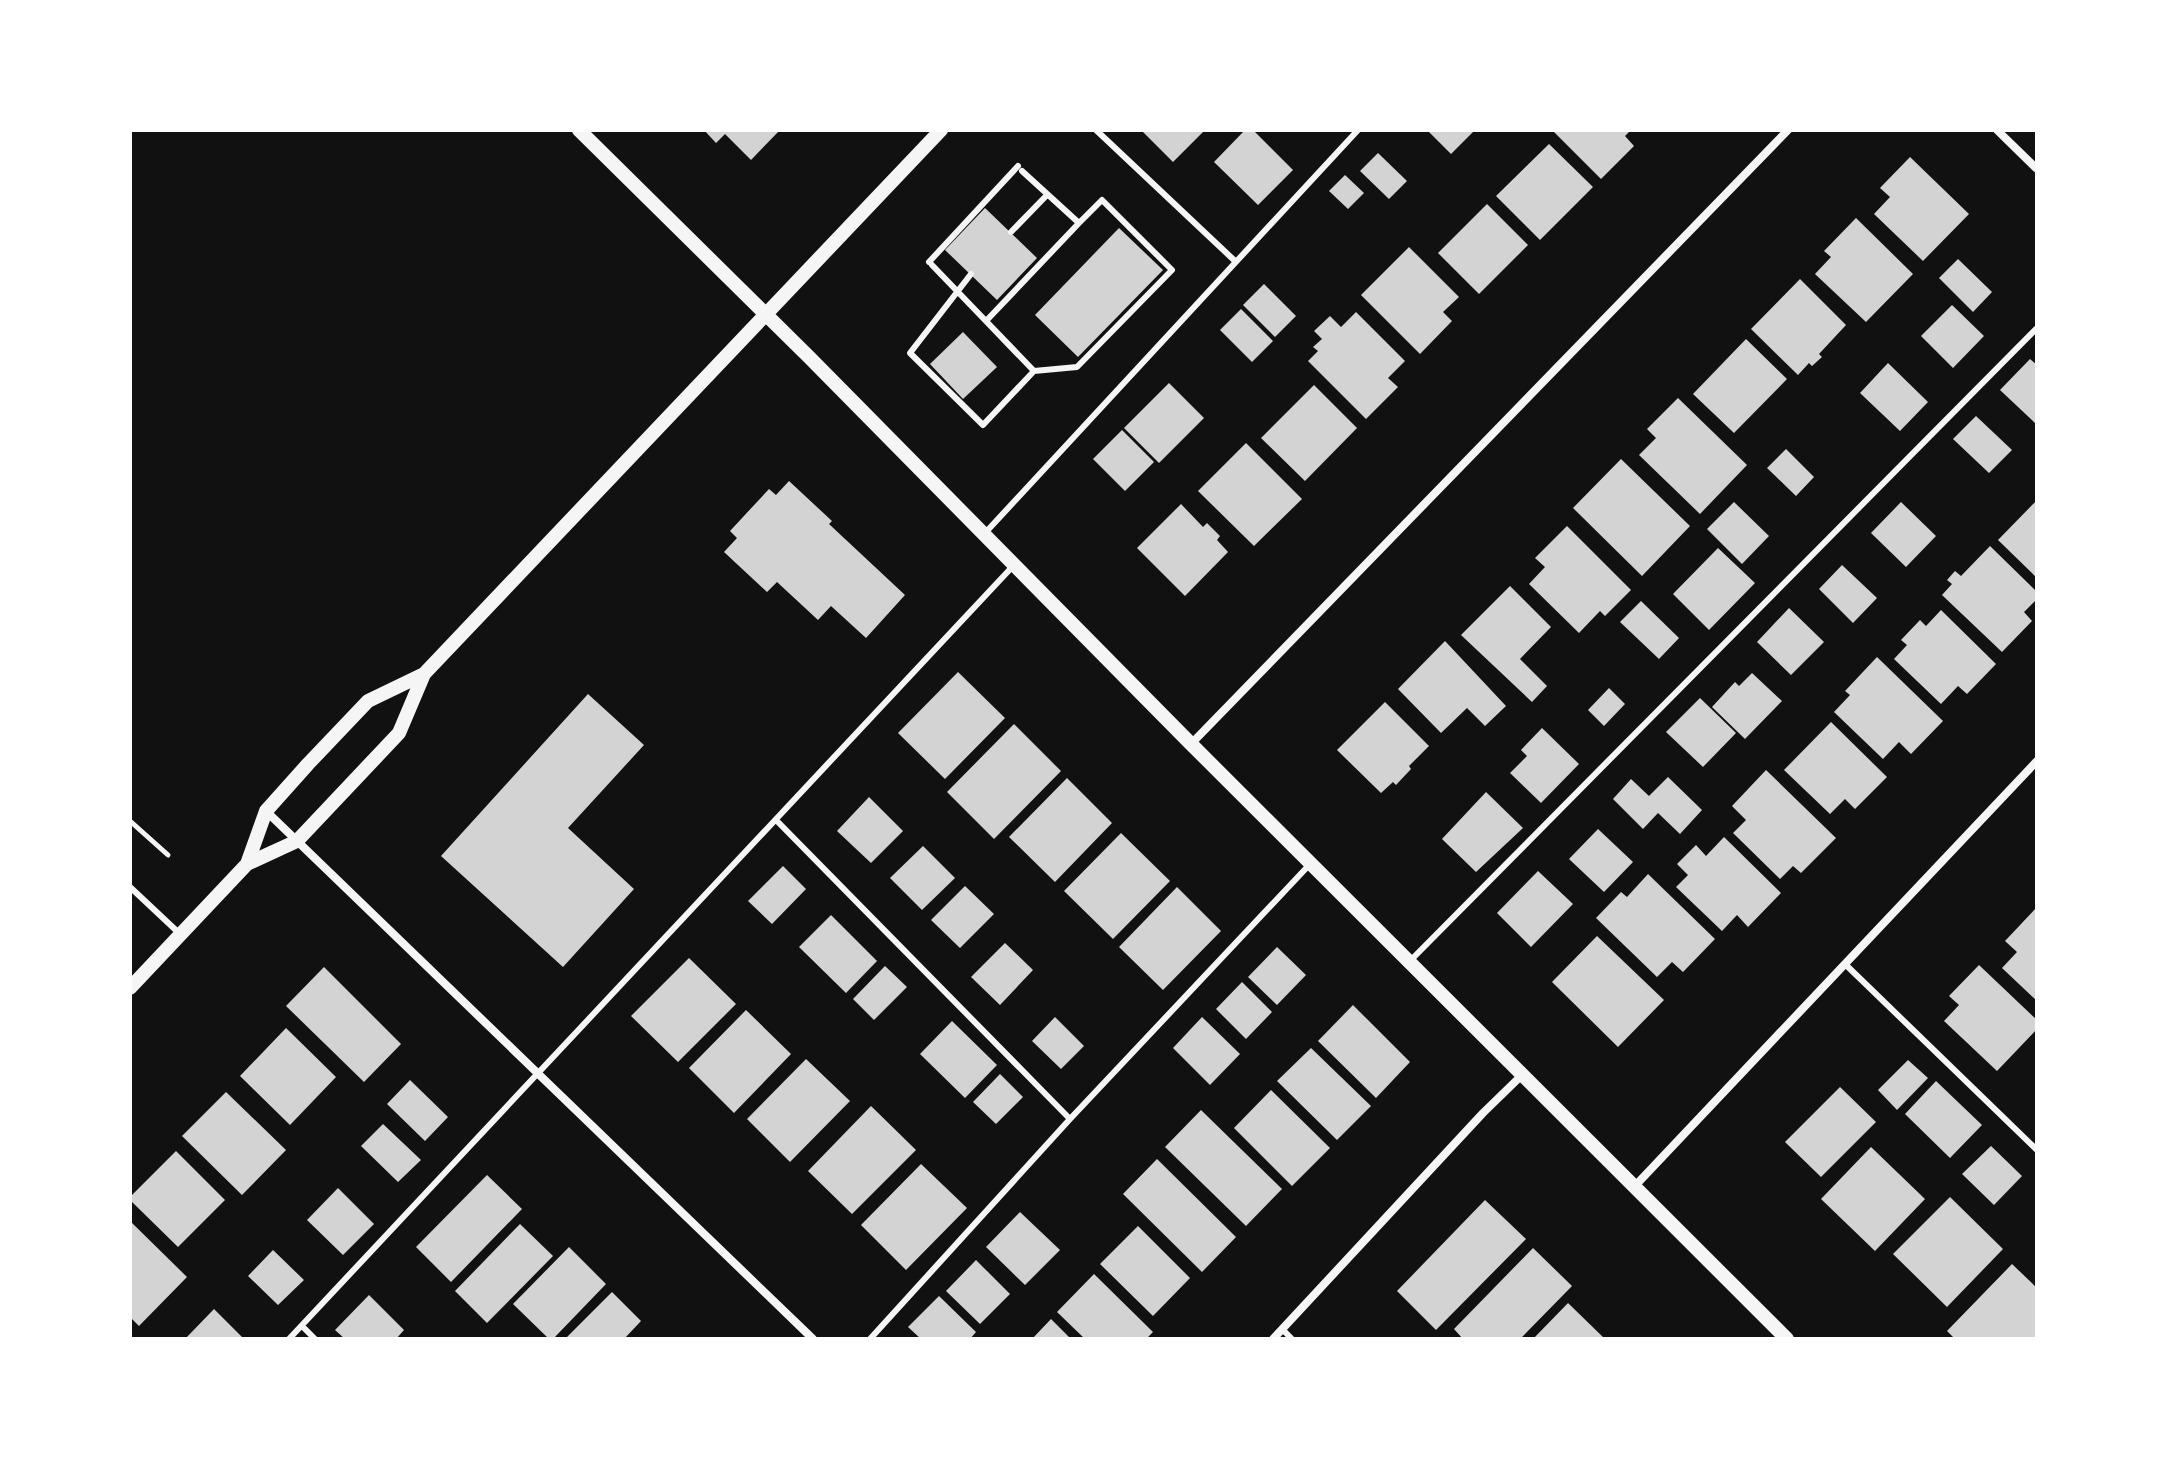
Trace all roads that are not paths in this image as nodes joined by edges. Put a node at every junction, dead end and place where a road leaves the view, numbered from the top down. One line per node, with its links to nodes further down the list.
1 (579, 130): 14 (street)
2 (941, 130): 14 (street)
3 (1096, 130): 11 (lane)
4 (1358, 130): 11 (lane)
5 (1788, 130): 21 (street)
6 (1997, 130): 7 (street)
7 (2037, 169)
8 (1047, 195): 9 (lane); 10 (lane); 13 (lane)
9 (1079, 223): 15 (lane); 17 (lane)
10 (1011, 232)
11 (1235, 261): 18 (lane)
12 (971, 274): 13 (lane)
13 (957, 290): 15 (lane); 17 (lane)
14 (765, 313): 18 (street); 20 (street)
15 (986, 321): 17 (lane)
16 (2037, 328): 30 (lane)
17 (1034, 371)
18 (984, 534): 19 (street)
19 (1014, 565): 21 (street); 24 (lane)
20 (424, 674): 23 (street); 25 (street)
21 (1191, 744): 26 (street)
22 (2037, 761): 31 (street)
23 (266, 811): 25 (street); 27 (street)
24 (777, 821): 33 (lane); 35 (lane)
25 (297, 841): 27 (street); 33 (street)
26 (1311, 863): 30 (street); 35 (lane)
27 (247, 864): 29 (street)
28 (130, 887): 29 (lane)
29 (181, 934): 32 (street)
30 (1411, 960): 34 (street)
31 (1846, 965): 36 (lane); 37 (street)
32 (130, 988)
33 (539, 1075): 38 (lane); 42 (street)
34 (1522, 1075): 37 (street); 39 (street)
35 (1070, 1119): 43 (lane)
36 (2037, 1150)
37 (1634, 1187): 46 (street)
38 (302, 1326): 40 (lane); 41 (lane)
39 (1282, 1329): 44 (street); 45 (lane)
40 (289, 1339)
41 (315, 1339)
42 (813, 1339)
43 (870, 1339)
44 (1273, 1339)
45 (1292, 1339)
46 (1787, 1339)

